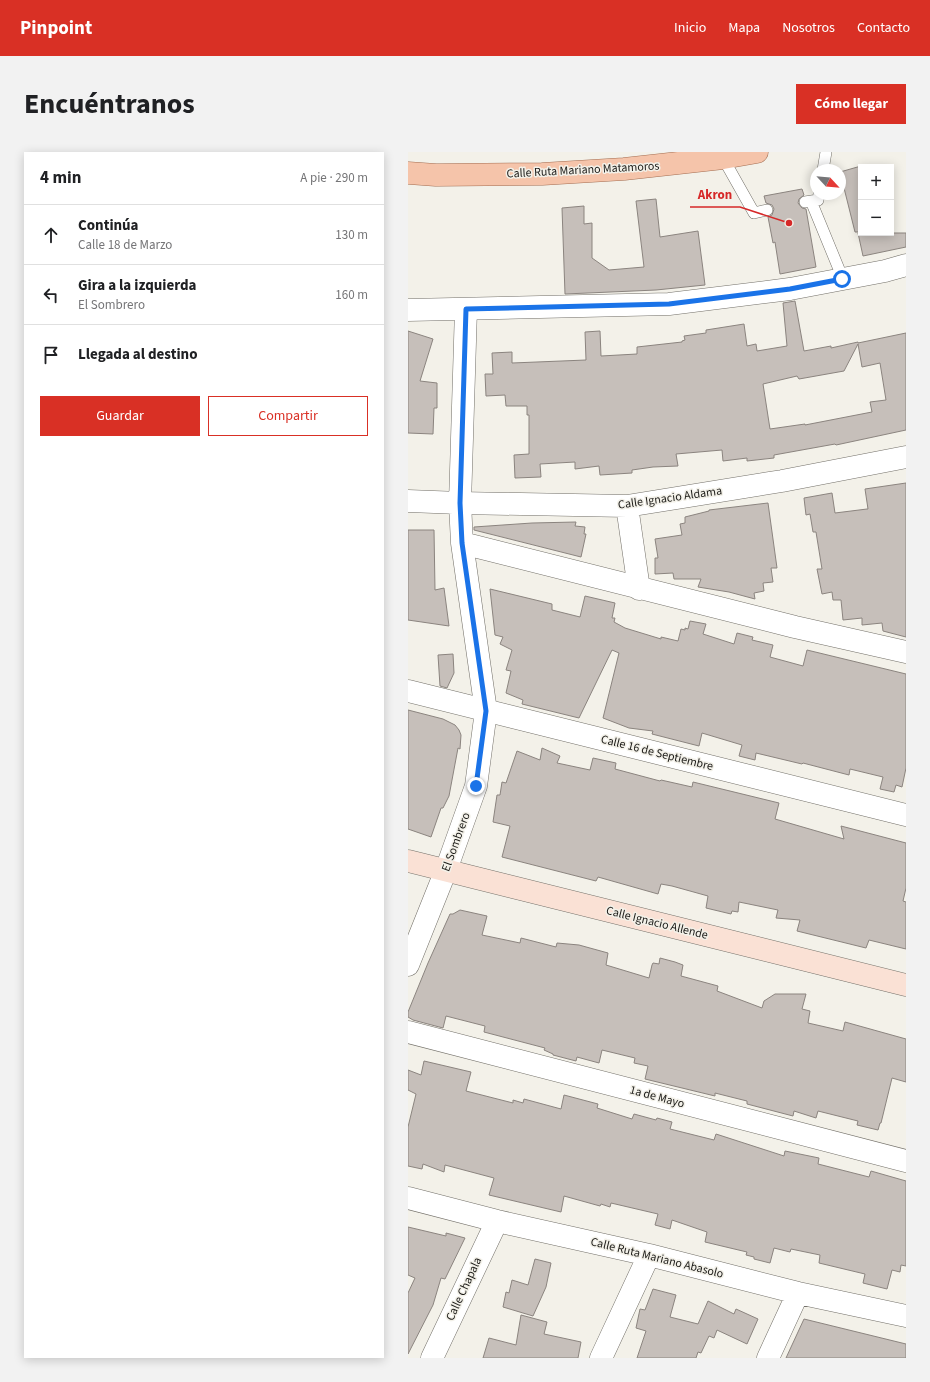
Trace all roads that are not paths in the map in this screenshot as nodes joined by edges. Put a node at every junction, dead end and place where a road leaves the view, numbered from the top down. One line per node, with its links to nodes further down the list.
1 (757, 152): 3 (main road, Calle Ruta Mariano Matamoros)
2 (826, 152): 4 (lane)
3 (723, 158): 5 (main road, Calle Ruta Mariano Matamoros); 7 (lane)
4 (824, 164)
5 (408, 173)
6 (812, 200): 9 (lane)
7 (767, 210)
8 (906, 265): 9 (street)
9 (842, 279): 10 (street)
10 (466, 309): 11 (street); 14 (street, El Sombrero)
11 (408, 310)
12 (906, 457): 15 (street, Calle Ignacio Aldama)
13 (408, 501): 14 (street, Calle Ignacio Aldama)
14 (460, 503): 15 (street, Calle Ignacio Aldama); 16 (street, El Sombrero)
15 (627, 506): 17 (street)
16 (462, 543): 17 (street); 20 (street, El Sombrero)
17 (639, 589): 18 (street)
18 (906, 652)
19 (408, 691): 20 (street, Calle 16 de Septiembre)
20 (486, 711): 21 (street, Calle 16 de Septiembre); 23 (street, El Sombrero)
21 (906, 815)
22 (408, 861): 23 (street, Calle Ignacio Allende)
23 (446, 870): 24 (street, El Sombrero); 25 (street, Calle Ignacio Allende)
24 (408, 965)
25 (906, 985)
26 (408, 1032): 27 (street, 1a de Mayo)
27 (906, 1162)
28 (408, 1198): 29 (street, Calle Ruta Mariano Abasolo)
29 (496, 1221): 30 (street, Calle Ruta Mariano Abasolo); 33 (street, Calle Chapala)
30 (649, 1255): 31 (street, Calle Ruta Mariano Abasolo); 34 (street)
31 (798, 1294): 32 (street, Calle Ruta Mariano Abasolo); 35 (street)
32 (906, 1316)
33 (432, 1358)
34 (601, 1358)
35 (768, 1358)

